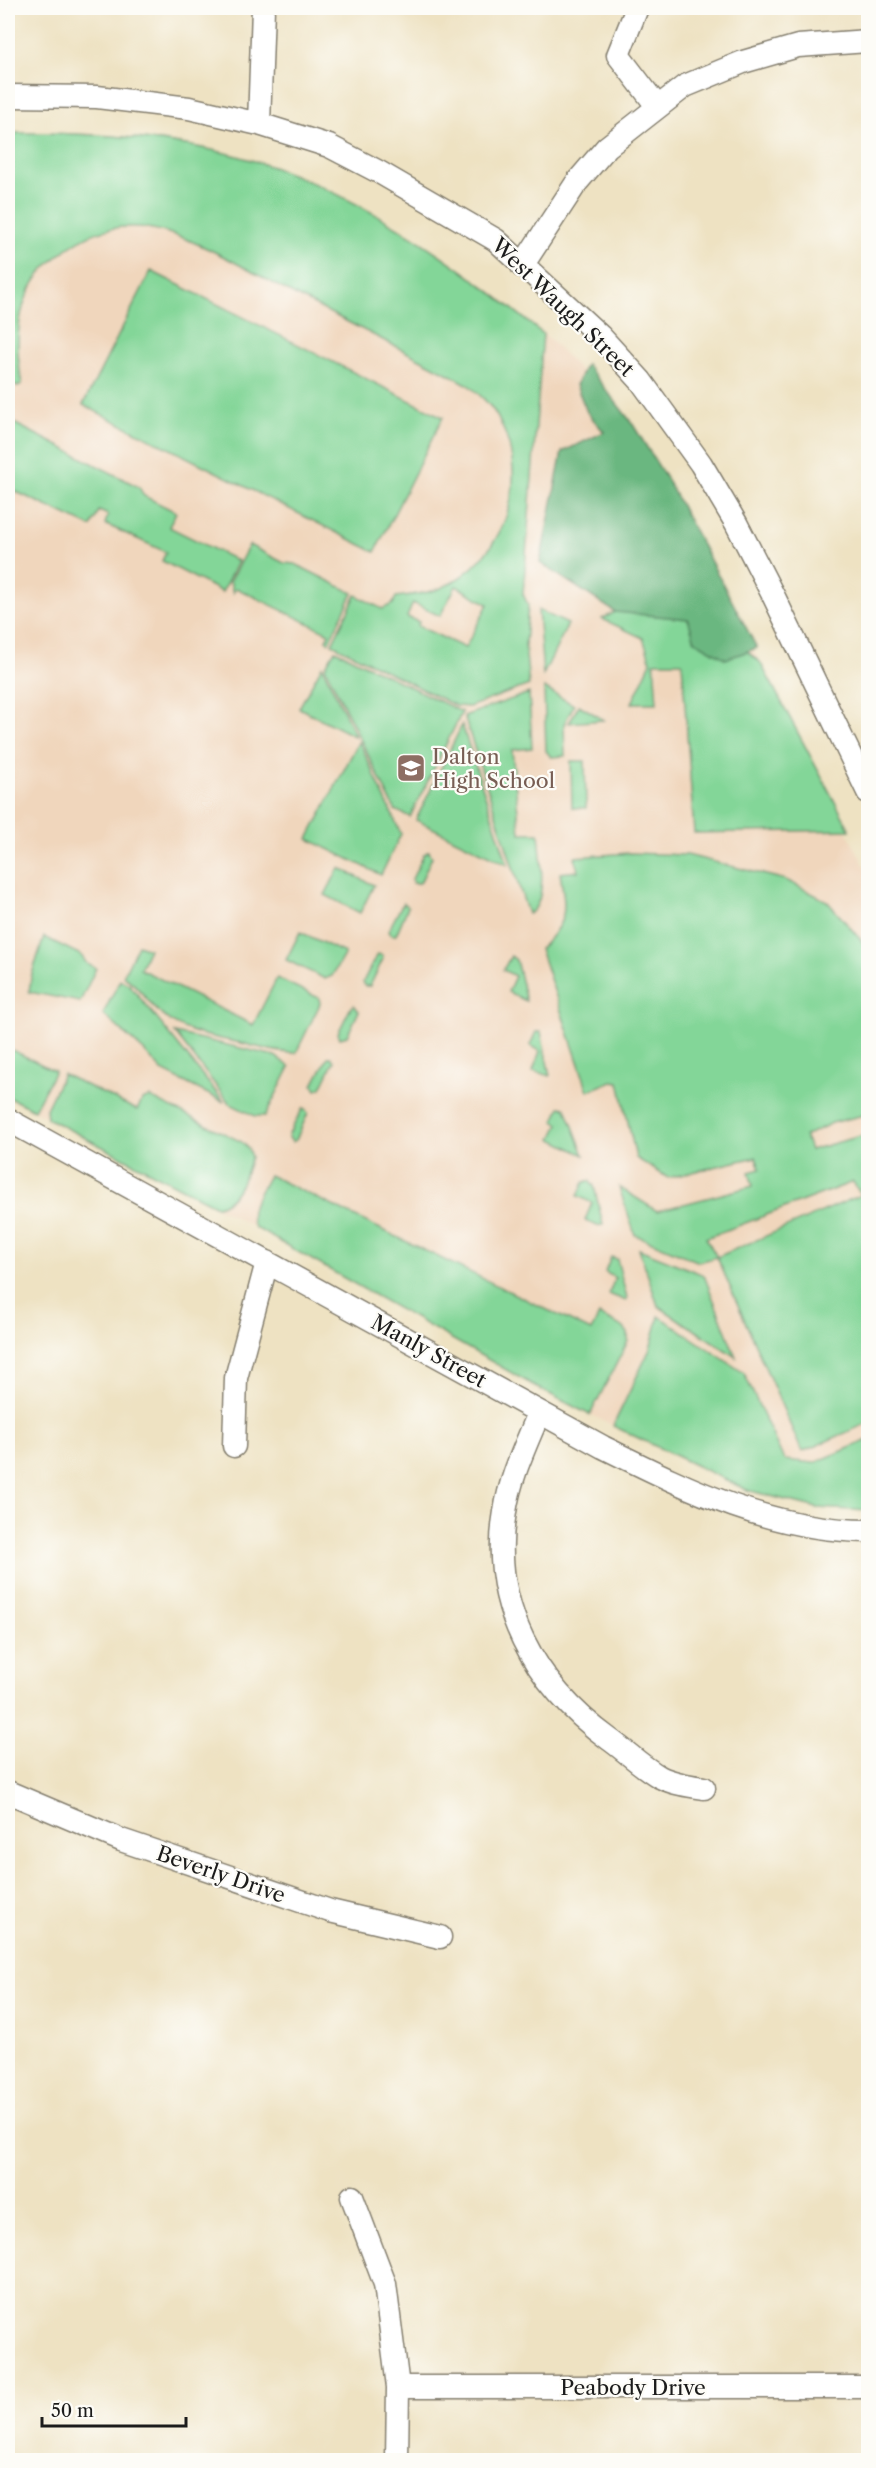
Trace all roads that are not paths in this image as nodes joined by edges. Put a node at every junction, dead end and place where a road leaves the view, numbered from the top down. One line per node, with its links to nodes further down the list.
1 (263, 8): 6 (street)
2 (637, 8): 5 (street)
3 (868, 40): 5 (street)
4 (8, 96): 6 (street, West Waugh Street)
5 (657, 106): 7 (street)
6 (259, 124): 7 (street, West Waugh Street)
7 (522, 266): 8 (street, West Waugh Street)
8 (868, 792)
9 (8, 1120): 10 (street, Manly Street)
10 (267, 1262): 11 (street, Manly Street); 12 (street)
11 (539, 1413): 13 (street, Manly Street); 14 (street)
12 (234, 1446)
13 (868, 1530)
14 (704, 1788)
15 (8, 1792): 16 (street, Beverly Drive)
16 (440, 1937)
17 (352, 2197): 18 (street)
18 (398, 2387): 19 (street, Peabody Drive); 20 (street)
19 (868, 2387)
20 (397, 2460)

